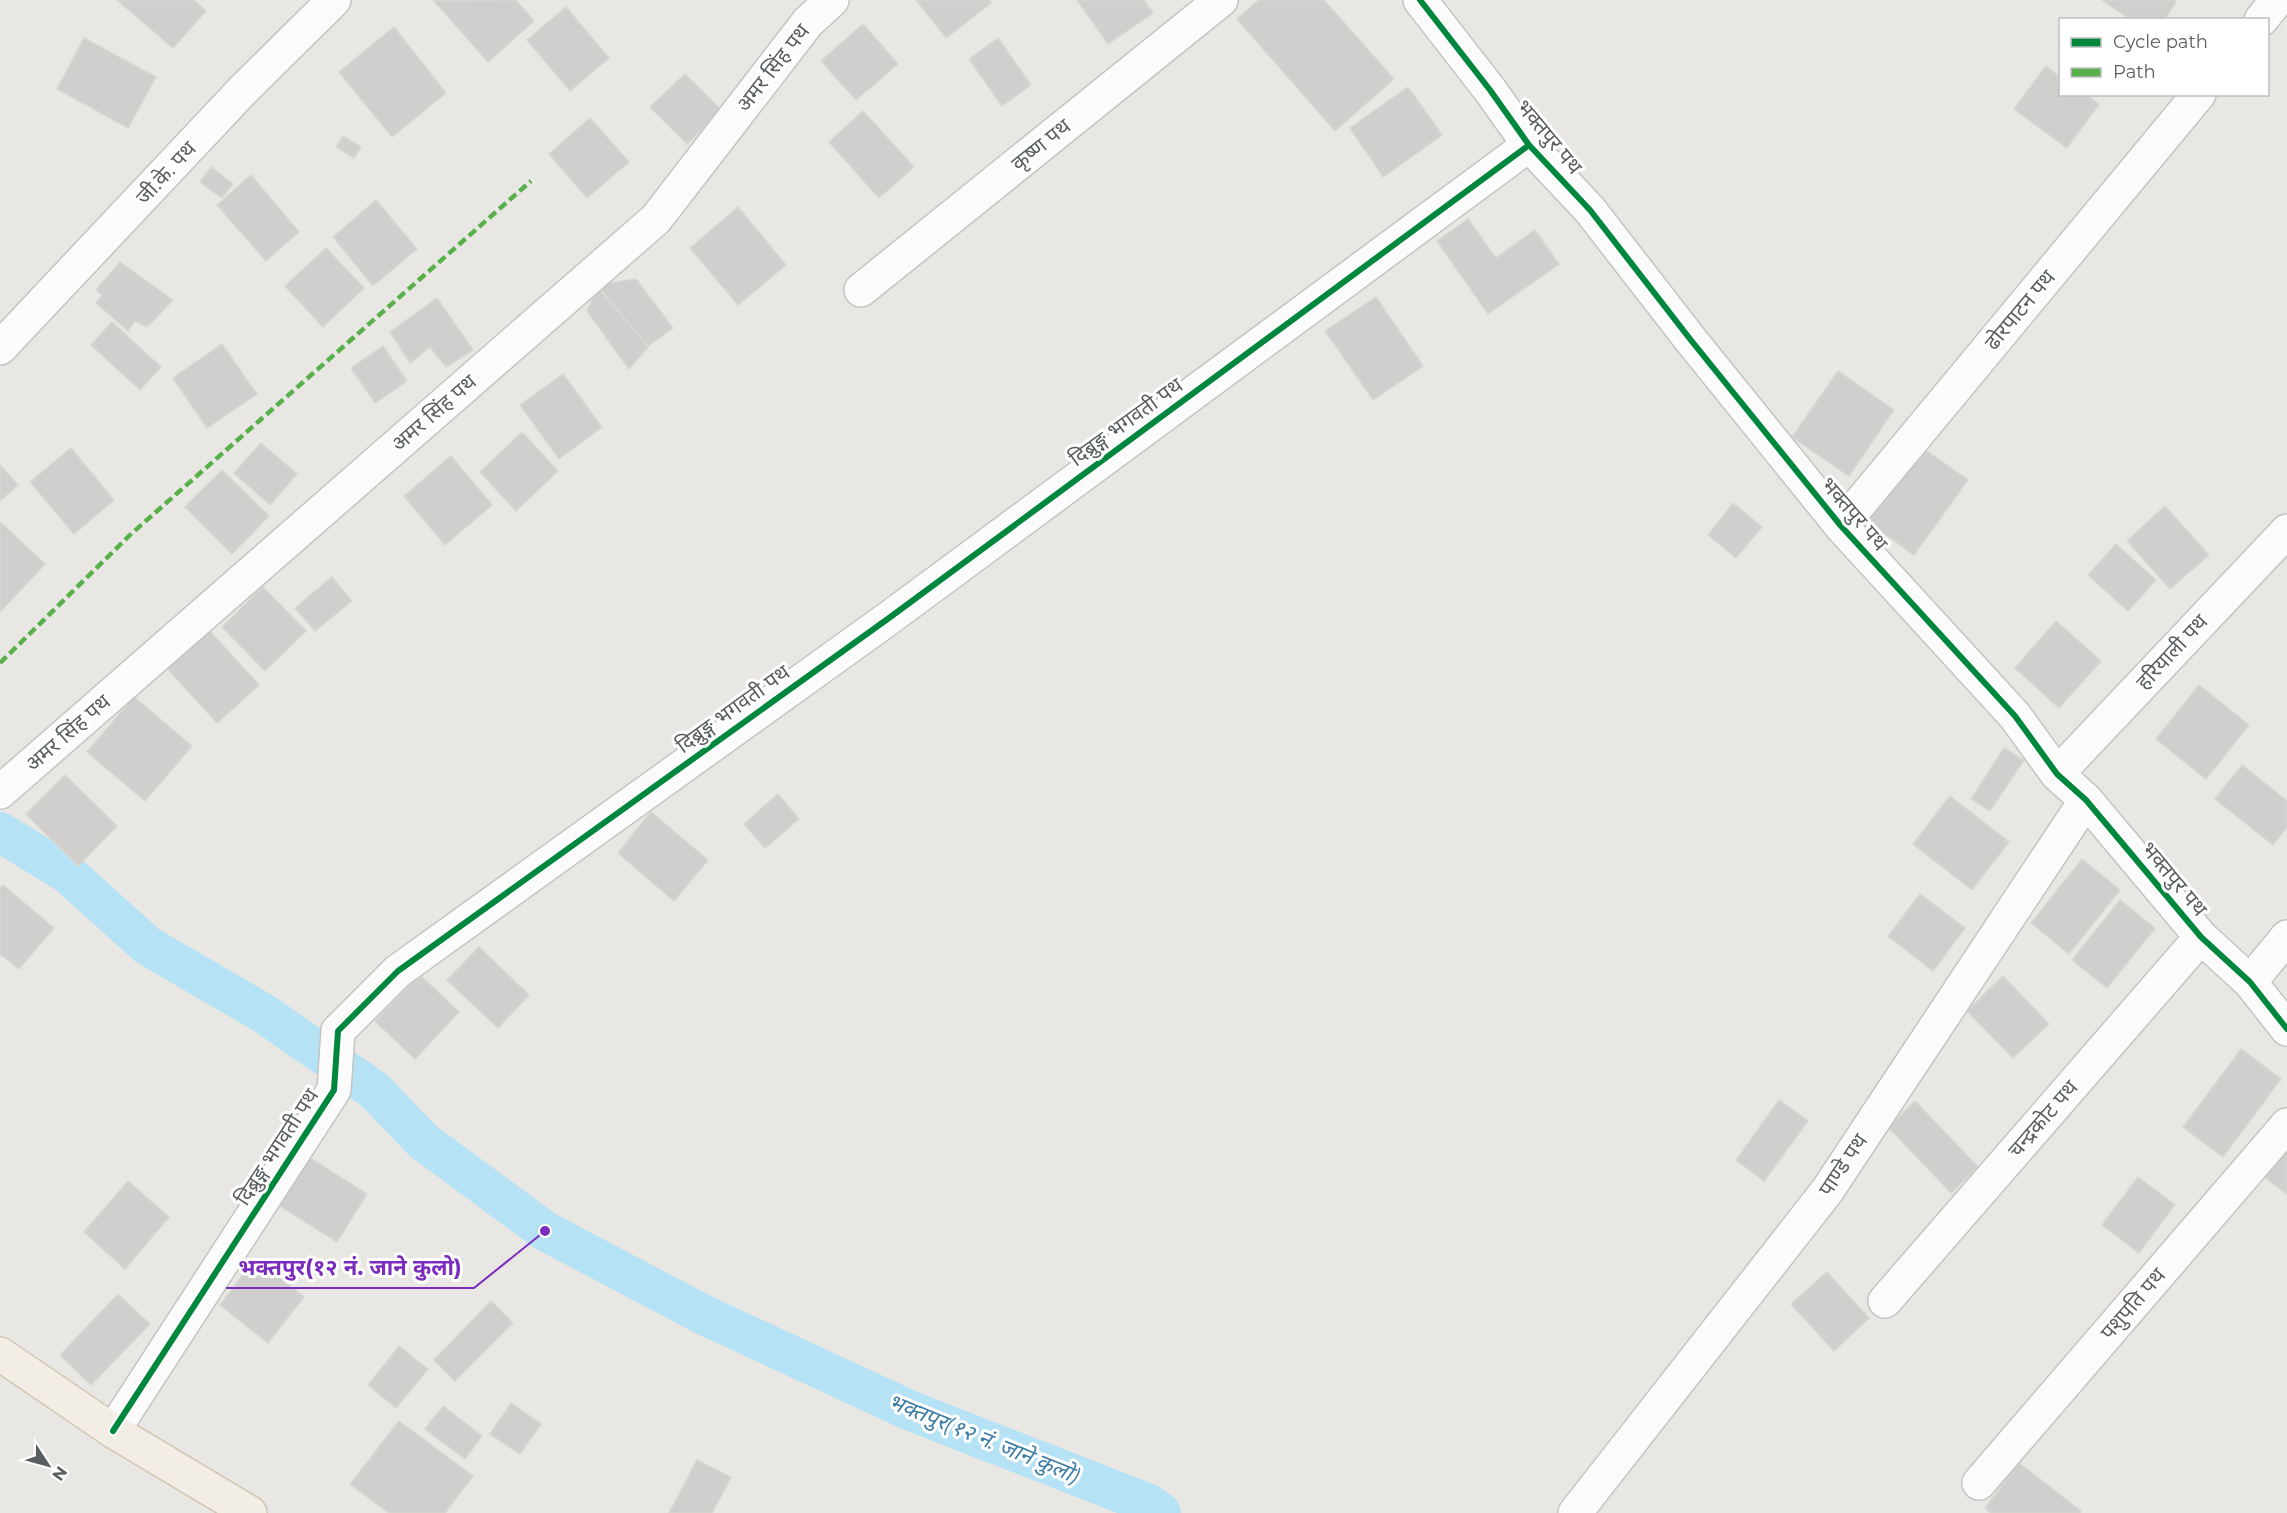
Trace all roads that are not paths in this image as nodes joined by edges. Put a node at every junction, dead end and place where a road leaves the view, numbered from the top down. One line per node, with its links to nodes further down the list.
1 (334, 0): 10 (street, जी.के. पथ)
2 (832, 0): 14 (street, अमर सिंह पथ)
3 (1221, 0): 9 (street, कृष्ण पथ)
4 (1420, 0): 8 (street, भक्तपुर पथ)
5 (2277, 0): 6 (street)
6 (2263, 18)
7 (2197, 96): 11 (street, ढोरपाटन पथ)
8 (1529, 145): 11 (street, भक्तपुर पथ); 23 (street, दिब्रुङ्ग भगवती पथ)
9 (861, 290)
10 (0, 348)
11 (1841, 526): 13 (street, भक्तपुर पथ)
12 (2287, 531): 13 (street, हरियाली पथ)
13 (2057, 774): 15 (street, भक्तपुर पथ)
14 (0, 792)
15 (2086, 800): 16 (street, भक्तपुर पथ); 26 (street, पाण्डे पथ)
16 (2201, 937): 18 (street, भक्तपुर पथ); 21 (street, चन्द्रकोट पथ)
17 (2287, 937): 18 (street)
18 (2250, 982): 19 (street, भक्तपुर पथ)
19 (2287, 1029)
20 (2287, 1125): 24 (street, पशुपति पथ)
21 (1885, 1301)
22 (0, 1354): 23 (main road)
23 (113, 1431): 25 (main road)
24 (1979, 1484)
25 (250, 1513)
26 (1575, 1513)

